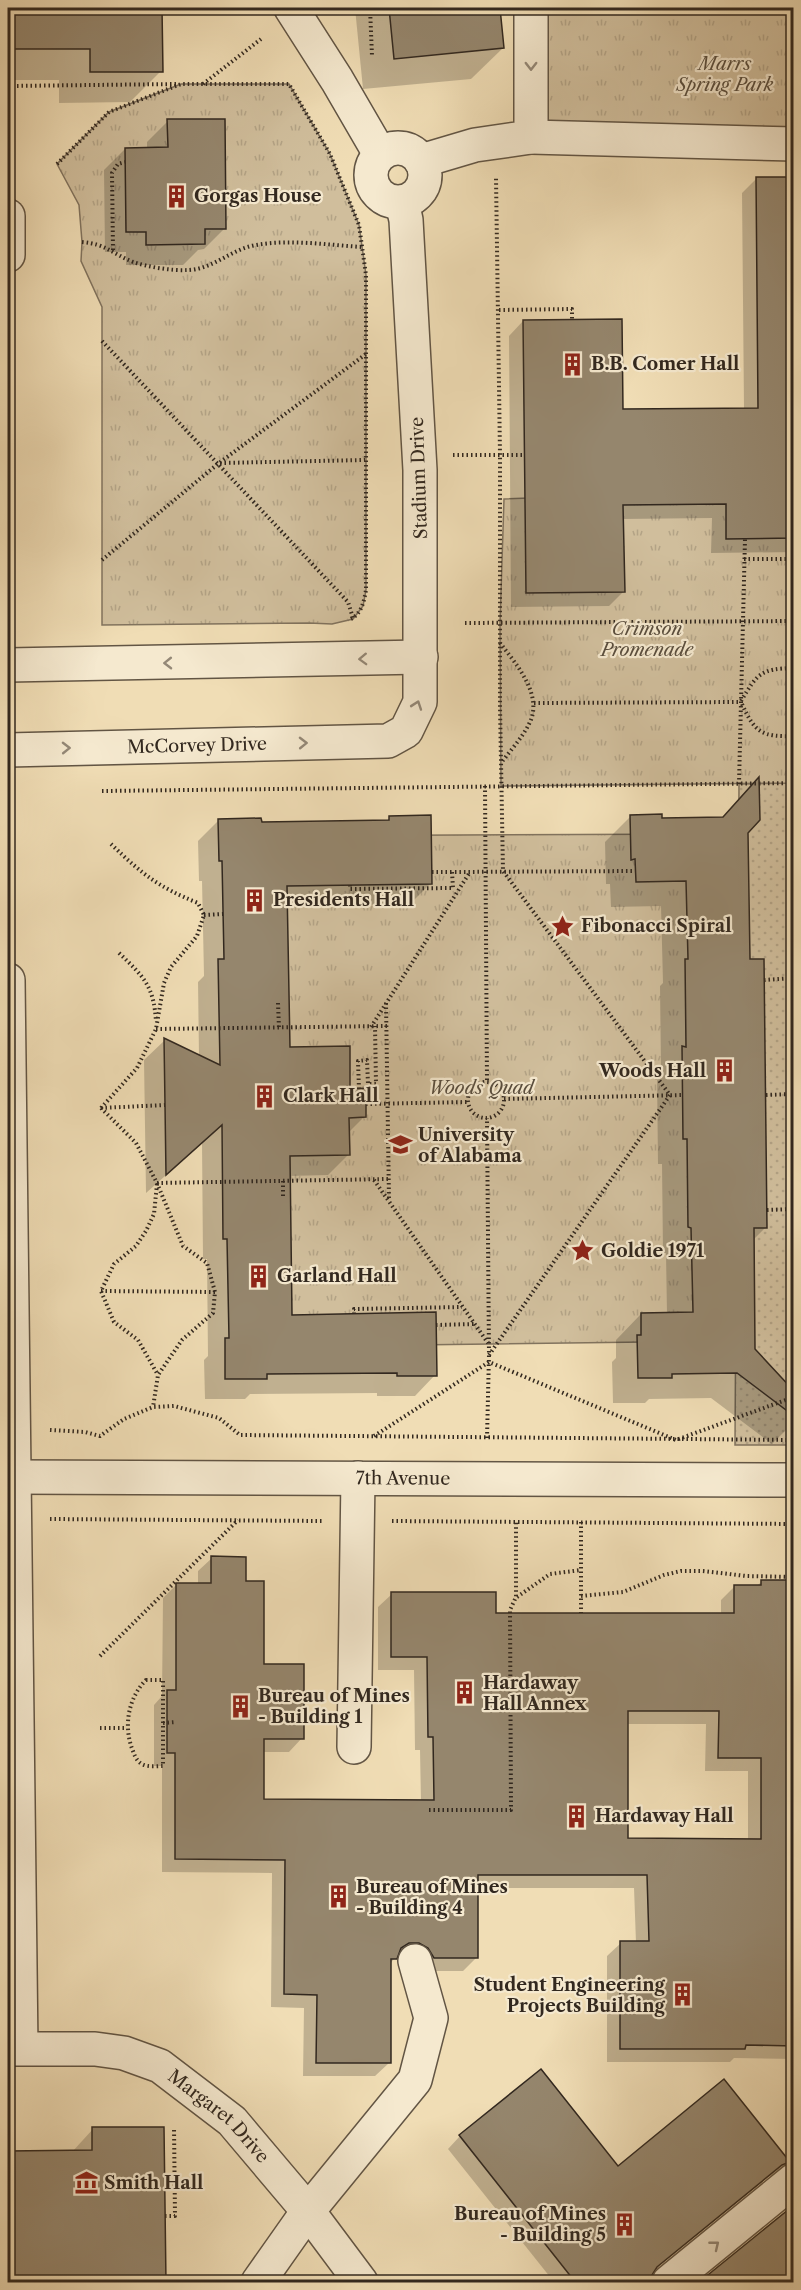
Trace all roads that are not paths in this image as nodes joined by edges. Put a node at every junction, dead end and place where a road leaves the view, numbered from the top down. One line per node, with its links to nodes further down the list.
1 (291, 8): 5 (street)
2 (531, 8): 3 (street, one-way to 3)
3 (531, 137): 4 (street); 6 (street)
4 (794, 144)
5 (380, 154): 6 (street); 7 (street)
6 (421, 161): 7 (street)
7 (402, 202): 10 (street, Stadium Drive)
8 (8, 216): 9 (street)
9 (8, 255)
10 (421, 657): 11 (street, one-way to 11); 12 (street, Stadium Drive, one-way to 10)
11 (8, 665)
12 (388, 741): 13 (street, McCorvey Drive, one-way to 12)
13 (8, 750)
14 (8, 980): 15 (street)
15 (13, 1477): 16 (street, 7th Avenue); 20 (street)
16 (358, 1478): 17 (street, 7th Avenue); 18 (street)
17 (794, 1480)
18 (354, 1747)
19 (415, 1961): 22 (street)
20 (14, 2048): 22 (street, Margaret Drive)
21 (794, 2180): 25 (street, one-way to 21)
22 (308, 2211): 23 (street); 24 (street, Margaret Drive)
23 (258, 2283)
24 (361, 2283)
25 (669, 2283)

